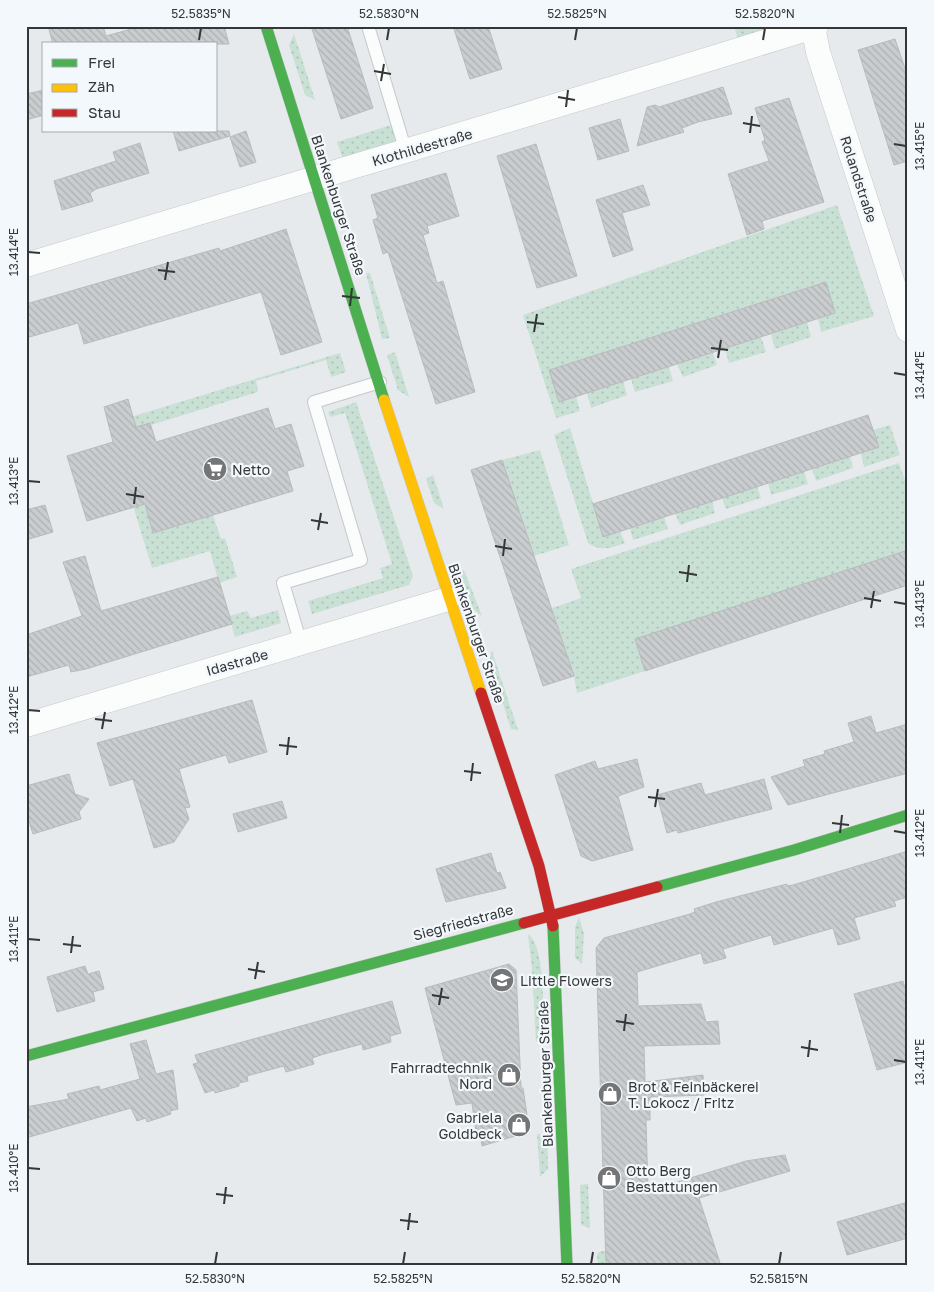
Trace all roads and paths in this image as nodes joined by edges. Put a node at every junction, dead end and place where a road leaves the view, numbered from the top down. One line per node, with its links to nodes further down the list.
1 (266, 26): 5 (main road, Blankenburger Straße)
2 (368, 26): 4 (lane)
3 (814, 27): 4 (street, Klothildestraße); 7 (street, Rolandstraße)
4 (406, 152): 5 (street, Klothildestraße)
5 (315, 177): 6 (street, Klothildestraße); 8 (main road, Blankenburger Straße)
6 (26, 265)
7 (908, 330)
8 (380, 382): 9 (main road, Blankenburger Straße); 10 (lane)
9 (448, 599): 10 (street, Idastraße); 13 (main road, Blankenburger Straße)
10 (302, 644): 11 (street, Idastraße)
11 (26, 725)
12 (908, 815): 13 (main road, Siegfriedstraße)
13 (552, 914): 14 (main road, Siegfriedstraße); 15 (main road, Blankenburger Straße)
14 (26, 1056)
15 (567, 1266)

